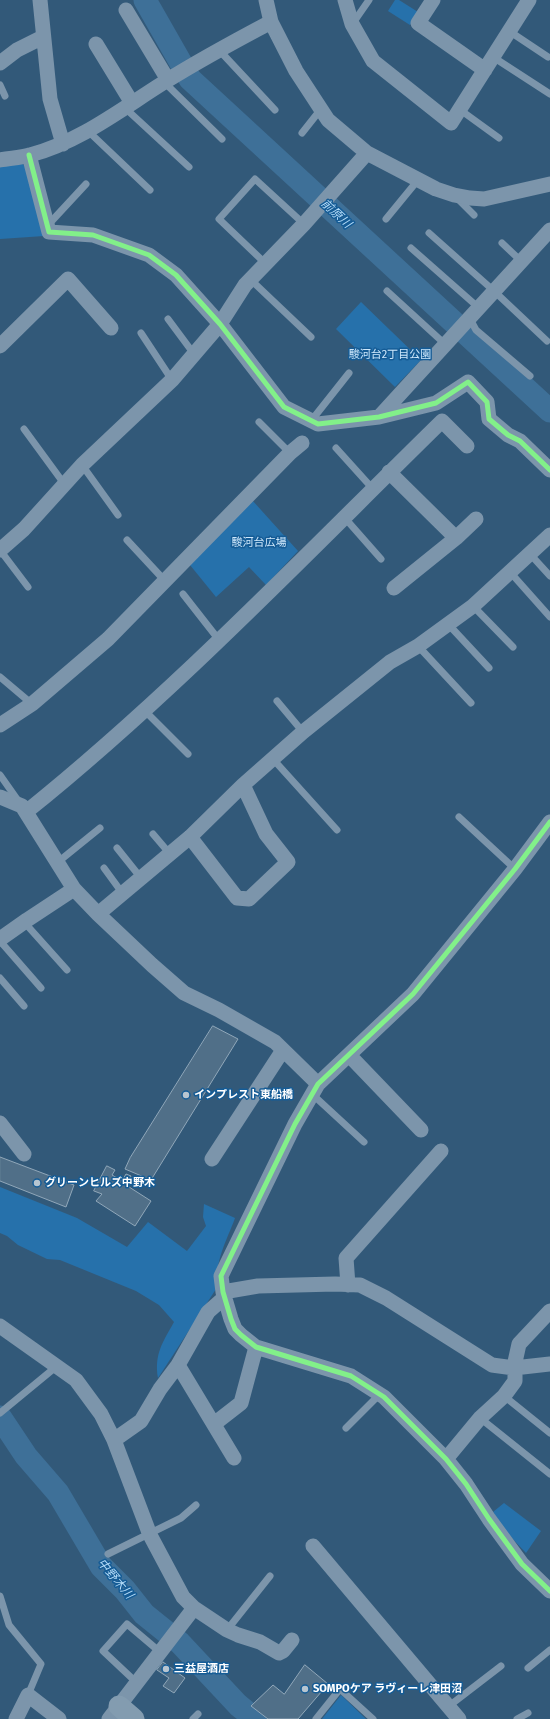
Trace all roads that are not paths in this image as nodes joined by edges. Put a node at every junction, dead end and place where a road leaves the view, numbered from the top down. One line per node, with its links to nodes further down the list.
1 (40, 0): 11 (street)
2 (266, 0): 8 (street)
3 (345, 0): 9 (street)
4 (369, 0): 9 (lane)
5 (433, 0): 17 (street)
6 (523, 3): 10 (street)
7 (126, 10): 18 (street)
8 (271, 22): 13 (street); 23 (street)
9 (352, 24): 25 (street)
10 (509, 31): 14 (street); 15 (lane)
11 (43, 36): 16 (street); 30 (street)
12 (96, 44): 22 (street)
13 (219, 50): 18 (street); 24 (lane)
14 (493, 57): 17 (street); 20 (lane)
15 (548, 57)
16 (0, 63)
17 (485, 70): 25 (street)
18 (166, 81): 22 (street); 29 (lane)
19 (0, 85): 21 (lane)
20 (550, 94)
21 (5, 96)
22 (128, 105): 26 (street); 34 (lane)
23 (321, 109): 27 (lane); 31 (street)
24 (275, 110)
25 (459, 110): 28 (lane)
26 (88, 131): 30 (street); 38 (lane)
27 (302, 133)
28 (499, 138)
29 (222, 139)
30 (62, 144): 32 (street)
31 (367, 154): 35 (street); 42 (street)
32 (29, 155): 33 (street); 43 (street)
33 (0, 160)
34 (189, 166)
35 (418, 180): 39 (street); 41 (lane)
36 (86, 184): 43 (lane)
37 (550, 184): 39 (street)
38 (150, 190)
39 (454, 195): 40 (lane)
40 (474, 215)
41 (386, 219)
42 (304, 224): 49 (street); 49 (lane)
43 (47, 225): 55 (street)
44 (550, 230): 48 (street)
45 (430, 233): 52 (lane)
46 (502, 243): 48 (lane)
47 (411, 248): 54 (lane)
48 (522, 261): 52 (street)
49 (267, 264): 50 (street)
50 (251, 280): 55 (street); 58 (lane)
51 (387, 291): 60 (lane)
52 (494, 291): 54 (street); 59 (lane)
53 (168, 319): 62 (lane)
54 (467, 321): 60 (street); 64 (lane)
55 (220, 324): 62 (street); 67 (street)
56 (111, 328): 61 (street)
57 (141, 333): 65 (lane)
58 (311, 337)
59 (547, 341)
60 (446, 345): 66 (street)
61 (0, 346)
62 (194, 354): 65 (street)
63 (349, 372): 67 (lane)
64 (530, 376)
65 (172, 380): 74 (street)
66 (379, 417): 67 (street); 75 (street)
67 (311, 421)
68 (259, 422): 73 (lane)
69 (24, 429): 77 (lane)
70 (302, 444): 73 (street)
71 (467, 446): 76 (street)
72 (336, 448): 78 (lane)
73 (290, 454): 90 (street)
74 (82, 465): 77 (street); 79 (lane)
75 (550, 470)
76 (389, 472): 78 (street); 83 (street)
77 (65, 485): 85 (street)
78 (373, 489): 80 (street)
79 (118, 516)
80 (344, 517): 87 (lane); 97 (street)
81 (476, 519): 83 (street)
82 (550, 536): 86 (street)
83 (456, 538): 92 (street)
84 (127, 540): 90 (lane)
85 (0, 550): 91 (lane)
86 (530, 554): 88 (street); 89 (lane)
87 (381, 559)
88 (510, 572): 94 (street); 95 (lane)
89 (550, 576)
90 (166, 582): 104 (street)
91 (28, 587)
92 (394, 588)
93 (183, 594): 97 (lane)
94 (473, 606): 96 (street); 99 (lane)
95 (550, 618)
96 (448, 623): 98 (street); 100 (lane)
97 (219, 640): 105 (street)
98 (418, 646): 103 (lane); 107 (street)
99 (513, 647)
100 (488, 668)
101 (0, 677): 104 (lane)
102 (277, 701): 107 (lane)
103 (471, 703)
104 (32, 704): 106 (street)
105 (144, 710): 108 (lane); 113 (street)
106 (0, 725)
107 (303, 732): 109 (street)
108 (188, 754)
109 (272, 758): 111 (street); 117 (lane)
110 (0, 775): 113 (lane)
111 (242, 785): 119 (street); 119 (street)
112 (0, 798): 113 (street)
113 (24, 809): 122 (street)
114 (458, 817): 124 (lane)
115 (550, 822): 124 (street)
116 (100, 828): 122 (lane)
117 (337, 830)
118 (153, 834): 121 (lane)
119 (190, 837): 121 (street)
120 (117, 848): 125 (lane)
121 (170, 854): 125 (street)
122 (58, 862): 126 (street)
123 (104, 868): 127 (lane)
124 (515, 869): 136 (street)
125 (141, 878): 127 (street)
126 (74, 889): 128 (street); 129 (street)
127 (123, 894): 128 (street)
128 (98, 914): 135 (street)
129 (24, 922): 130 (street); 131 (lane)
130 (0, 940): 133 (lane)
131 (66, 970)
132 (0, 978): 134 (lane)
133 (41, 988)
134 (24, 1006)
135 (283, 1050): 137 (street); 143 (street)
136 (349, 1054): 137 (street); 139 (street)
137 (315, 1089): 140 (lane); 145 (street)
138 (0, 1123): 142 (street)
139 (421, 1130)
140 (364, 1142)
141 (441, 1151): 144 (street)
142 (24, 1154)
143 (212, 1159)
144 (348, 1284): 145 (street); 152 (street)
145 (224, 1295): 148 (street); 149 (street)
146 (550, 1311): 152 (street)
147 (0, 1326): 150 (street)
148 (256, 1347): 153 (street); 157 (street)
149 (178, 1365): 157 (street); 160 (street)
150 (57, 1366): 155 (lane); 160 (street)
151 (546, 1367): 152 (street)
152 (514, 1368): 154 (street)
153 (380, 1394): 158 (lane); 162 (street)
154 (504, 1396): 156 (street); 159 (lane)
155 (0, 1413)
156 (480, 1418): 162 (street); 163 (lane)
157 (214, 1424): 161 (street)
158 (346, 1428)
159 (550, 1433)
160 (114, 1440): 165 (street)
161 (234, 1458)
162 (446, 1459): 169 (street)
163 (550, 1474)
164 (196, 1505): 165 (lane)
165 (150, 1535): 167 (lane); 171 (street)
166 (313, 1546): 180 (street)
167 (108, 1554)
168 (270, 1576): 172 (lane)
169 (550, 1591)
170 (0, 1596): 179 (lane)
171 (194, 1608): 172 (street); 174 (street)
172 (227, 1630): 173 (street)
173 (292, 1640)
174 (163, 1648): 178 (street); 178 (lane)
175 (550, 1650): 177 (lane)
176 (501, 1666): 180 (lane)
177 (528, 1668)
178 (136, 1683): 182 (street)
179 (28, 1695): 183 (street); 184 (street)
180 (449, 1706): 187 (street)
181 (528, 1712): 188 (lane)
182 (121, 1715)
183 (16, 1719)
184 (59, 1719)
185 (316, 1719): 186 (lane)
186 (373, 1719)
187 (459, 1719)
188 (517, 1719)

